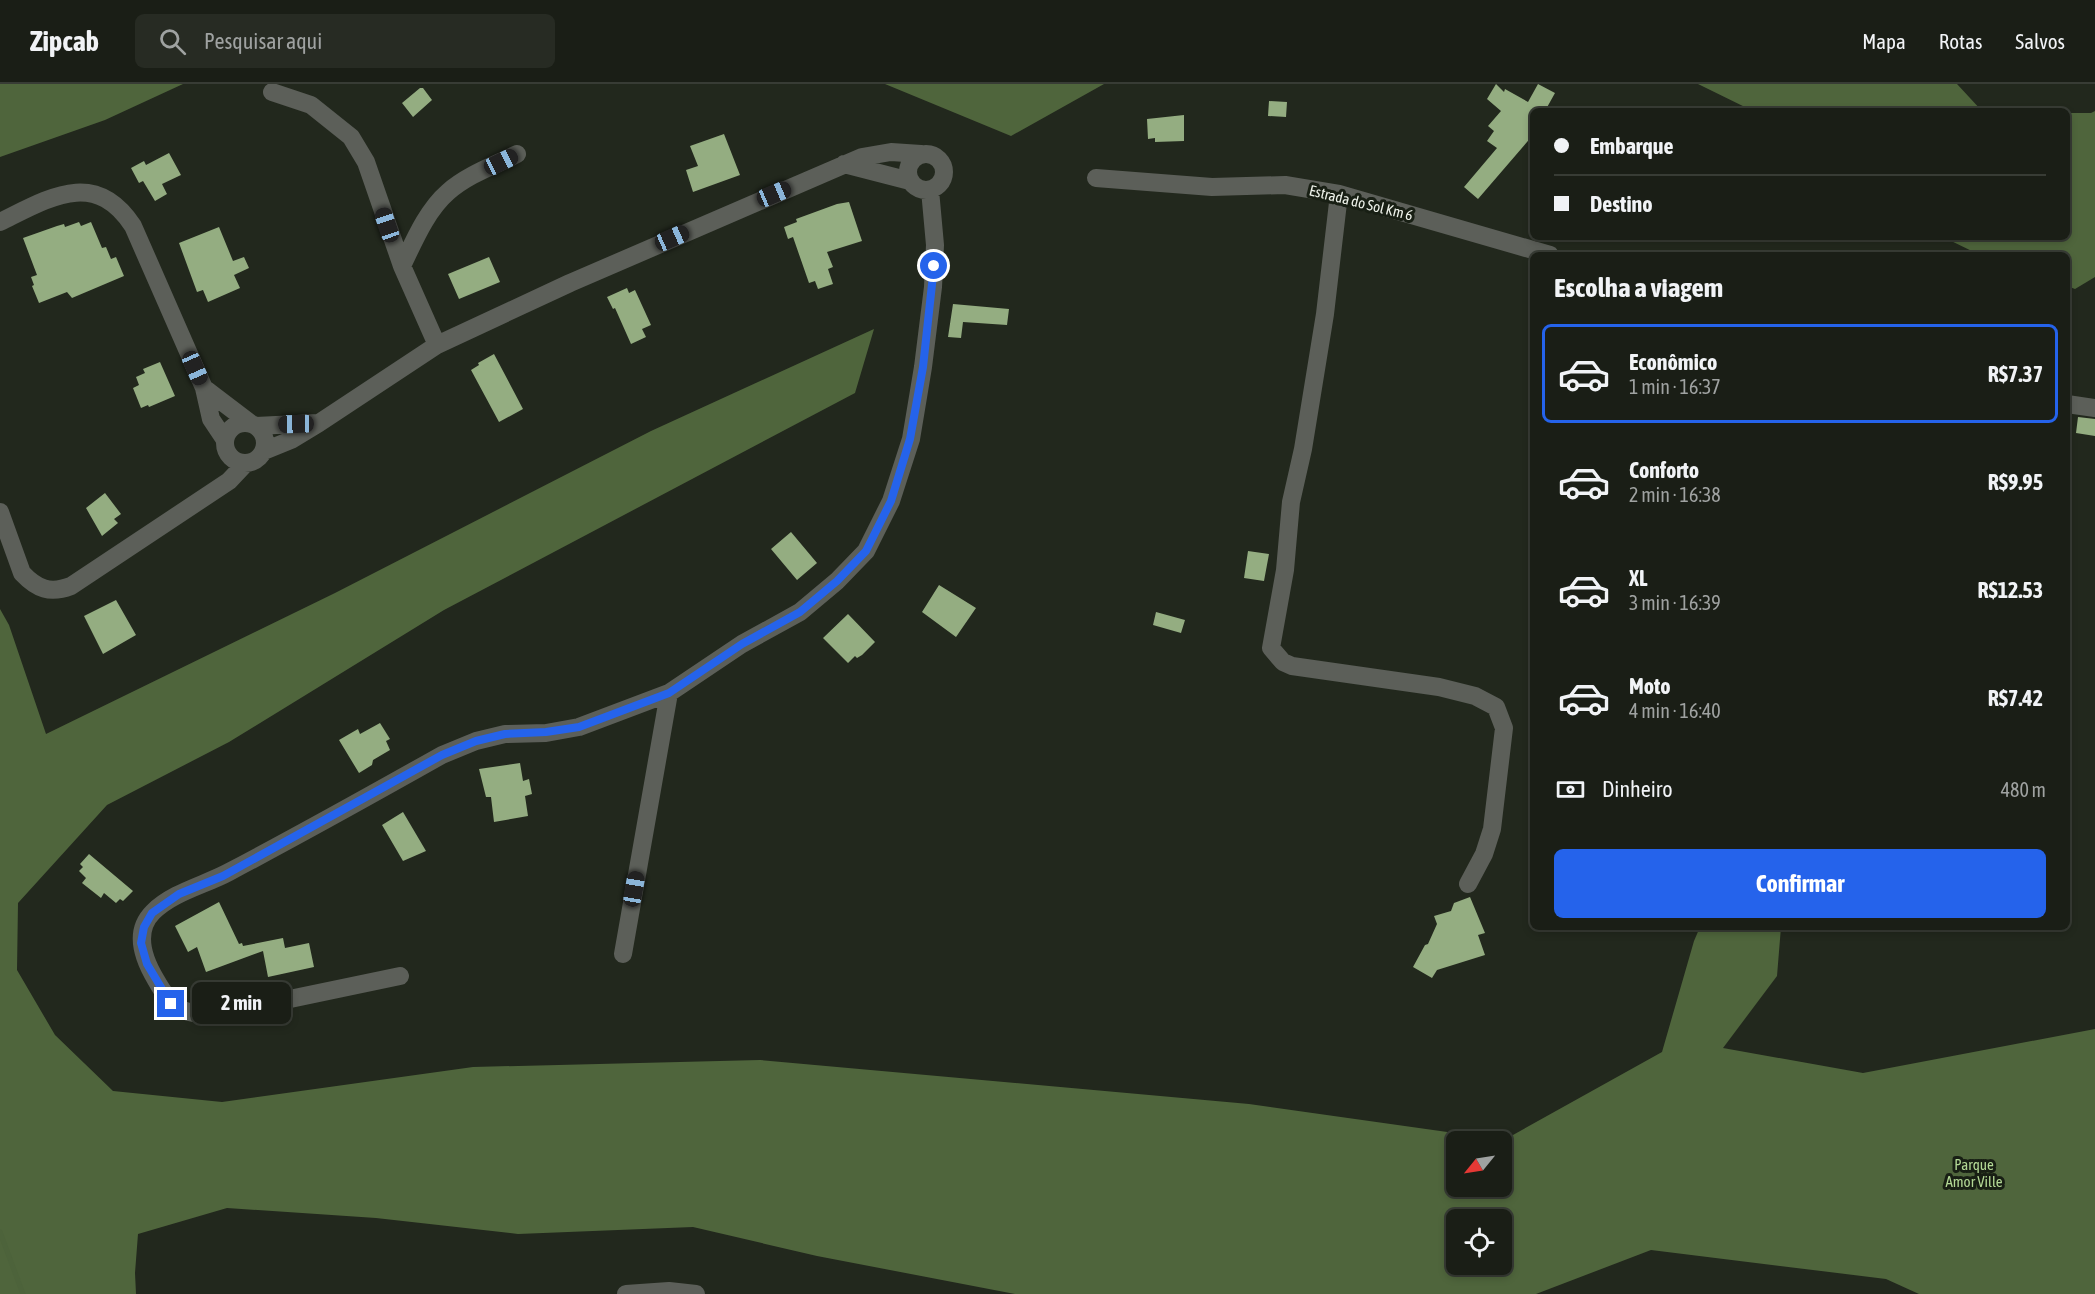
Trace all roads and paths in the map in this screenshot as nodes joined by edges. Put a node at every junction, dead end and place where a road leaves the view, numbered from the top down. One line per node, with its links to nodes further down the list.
1 (272, 92): 11 (street)
2 (518, 154): 11 (street)
3 (921, 154): 4 (street); 6 (street); 7 (street)
4 (844, 164): 6 (street); 12 (street)
5 (1096, 178): 8 (street, Estrada do Sol Km 6)
6 (910, 181): 7 (street)
7 (930, 190): 23 (street)
8 (1339, 194): 10 (street, Estrada do Sol Km 6); 24 (street)
9 (0, 222): 13 (street)
10 (1540, 252)
11 (402, 266): 12 (street)
12 (437, 345): 16 (street)
13 (204, 388): 17 (street); 18 (street)
14 (2070, 404): 15 (street)
15 (2095, 408)
16 (319, 423): 17 (street); 19 (street)
17 (253, 425): 18 (street); 19 (street)
18 (226, 446): 20 (street); 21 (street)
19 (264, 451): 20 (street)
20 (244, 464): 21 (street)
21 (219, 487): 22 (street)
22 (0, 512)
23 (669, 693): 25 (street); 26 (street)
24 (1468, 884)
25 (623, 954)
26 (400, 976)
27 (626, 1294): 28 (street)
28 (696, 1294)

